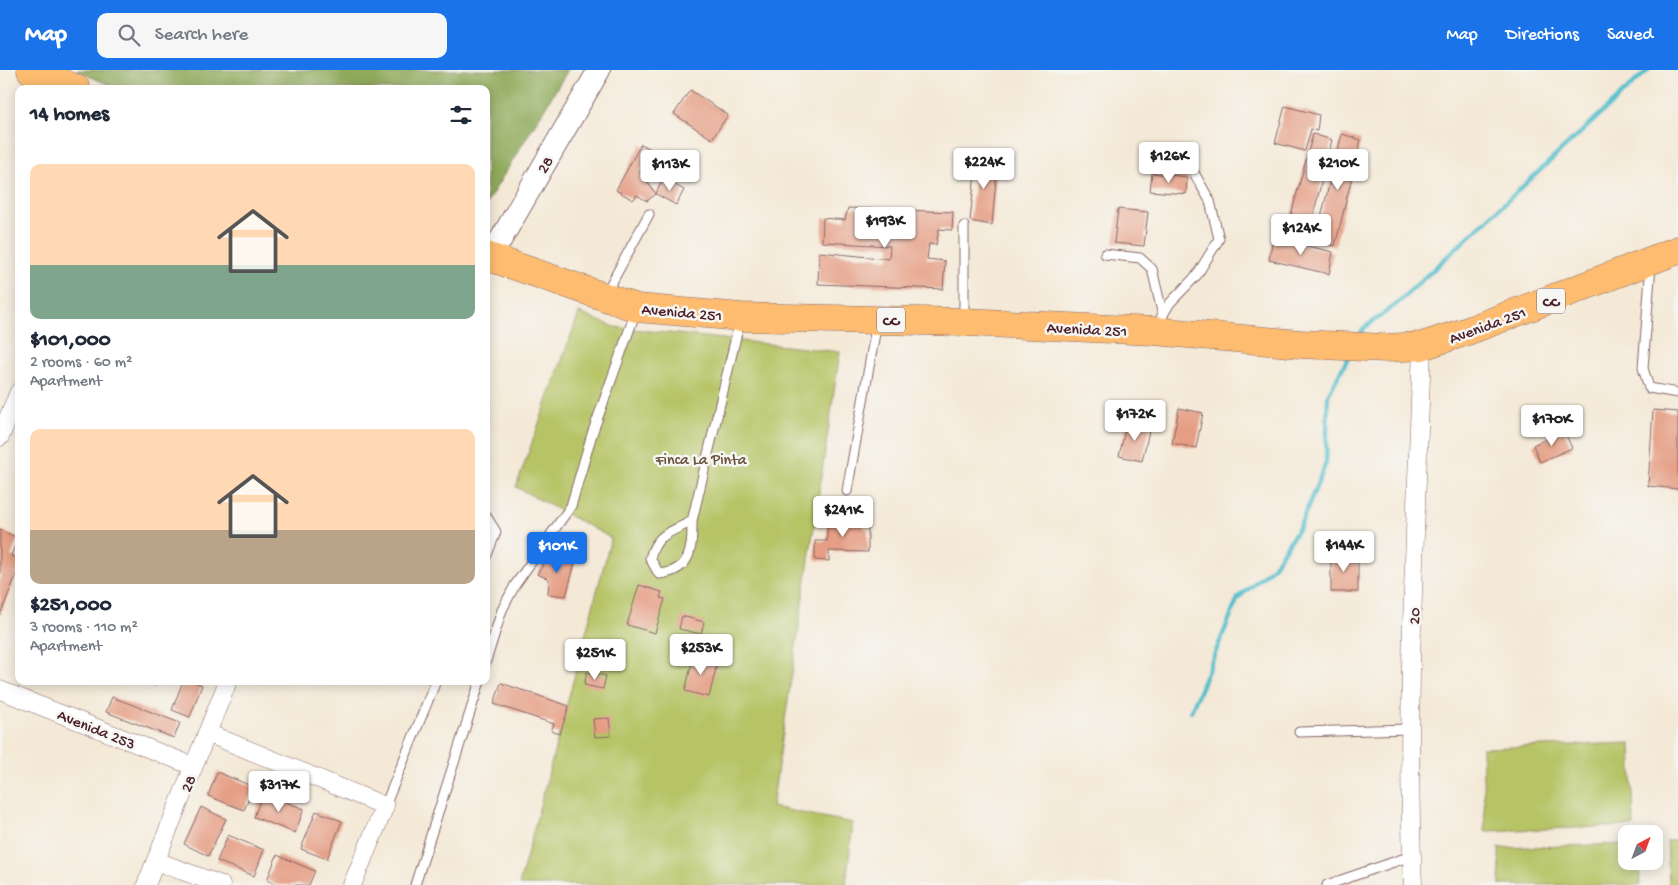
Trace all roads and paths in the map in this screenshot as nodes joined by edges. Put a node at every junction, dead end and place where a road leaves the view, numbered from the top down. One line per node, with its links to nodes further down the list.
1 (31, 70): 3 (main road)
2 (599, 70): 8 (street, 28)
3 (67, 85)
4 (1189, 164): 17 (lane)
5 (649, 214): 12 (lane)
6 (964, 226): 16 (lane)
7 (1678, 250): 11 (main road, Avenida 251 / CC)
8 (490, 254)
9 (1105, 254): 17 (lane)
10 (490, 258): 12 (main road, Avenida 251 / CC)
11 (1652, 261): 18 (main road, Avenida 251 / CC); 19 (lane)
12 (604, 298): 13 (main road, Avenida 251 / CC)
13 (637, 308): 14 (main road, Avenida 251 / CC); 26 (lane)
14 (741, 317): 15 (main road, Avenida 251 / CC); 23 (lane)
15 (878, 320): 16 (main road, Avenida 251 / CC); 22 (lane)
16 (964, 322): 17 (main road, Avenida 251 / CC)
17 (1158, 323): 18 (main road, Avenida 251 / CC)
18 (1422, 346): 31 (street, 20)
19 (1678, 393)
20 (15, 401): 21 (street)
21 (0, 437)
22 (847, 491)
23 (692, 520): 23 (lane)
24 (490, 522): 25 (lane)
25 (490, 547)
26 (490, 648)
27 (226, 685): 33 (street, 28)
28 (434, 685): 35 (lane)
29 (479, 685): 41 (lane)
30 (0, 690): 34 (street, Avenida 253)
31 (1410, 729): 32 (lane); 36 (street, 20)
32 (1300, 732)
33 (207, 733): 34 (street, 28); 35 (street)
34 (194, 766): 37 (street, 28)
35 (385, 806): 40 (street)
36 (1412, 856): 42 (lane); 43 (street, 20)
37 (156, 861): 38 (street, 28); 39 (street)
38 (146, 885)
39 (221, 885)
40 (352, 885)
41 (415, 885)
42 (1327, 885)
43 (1413, 885)

